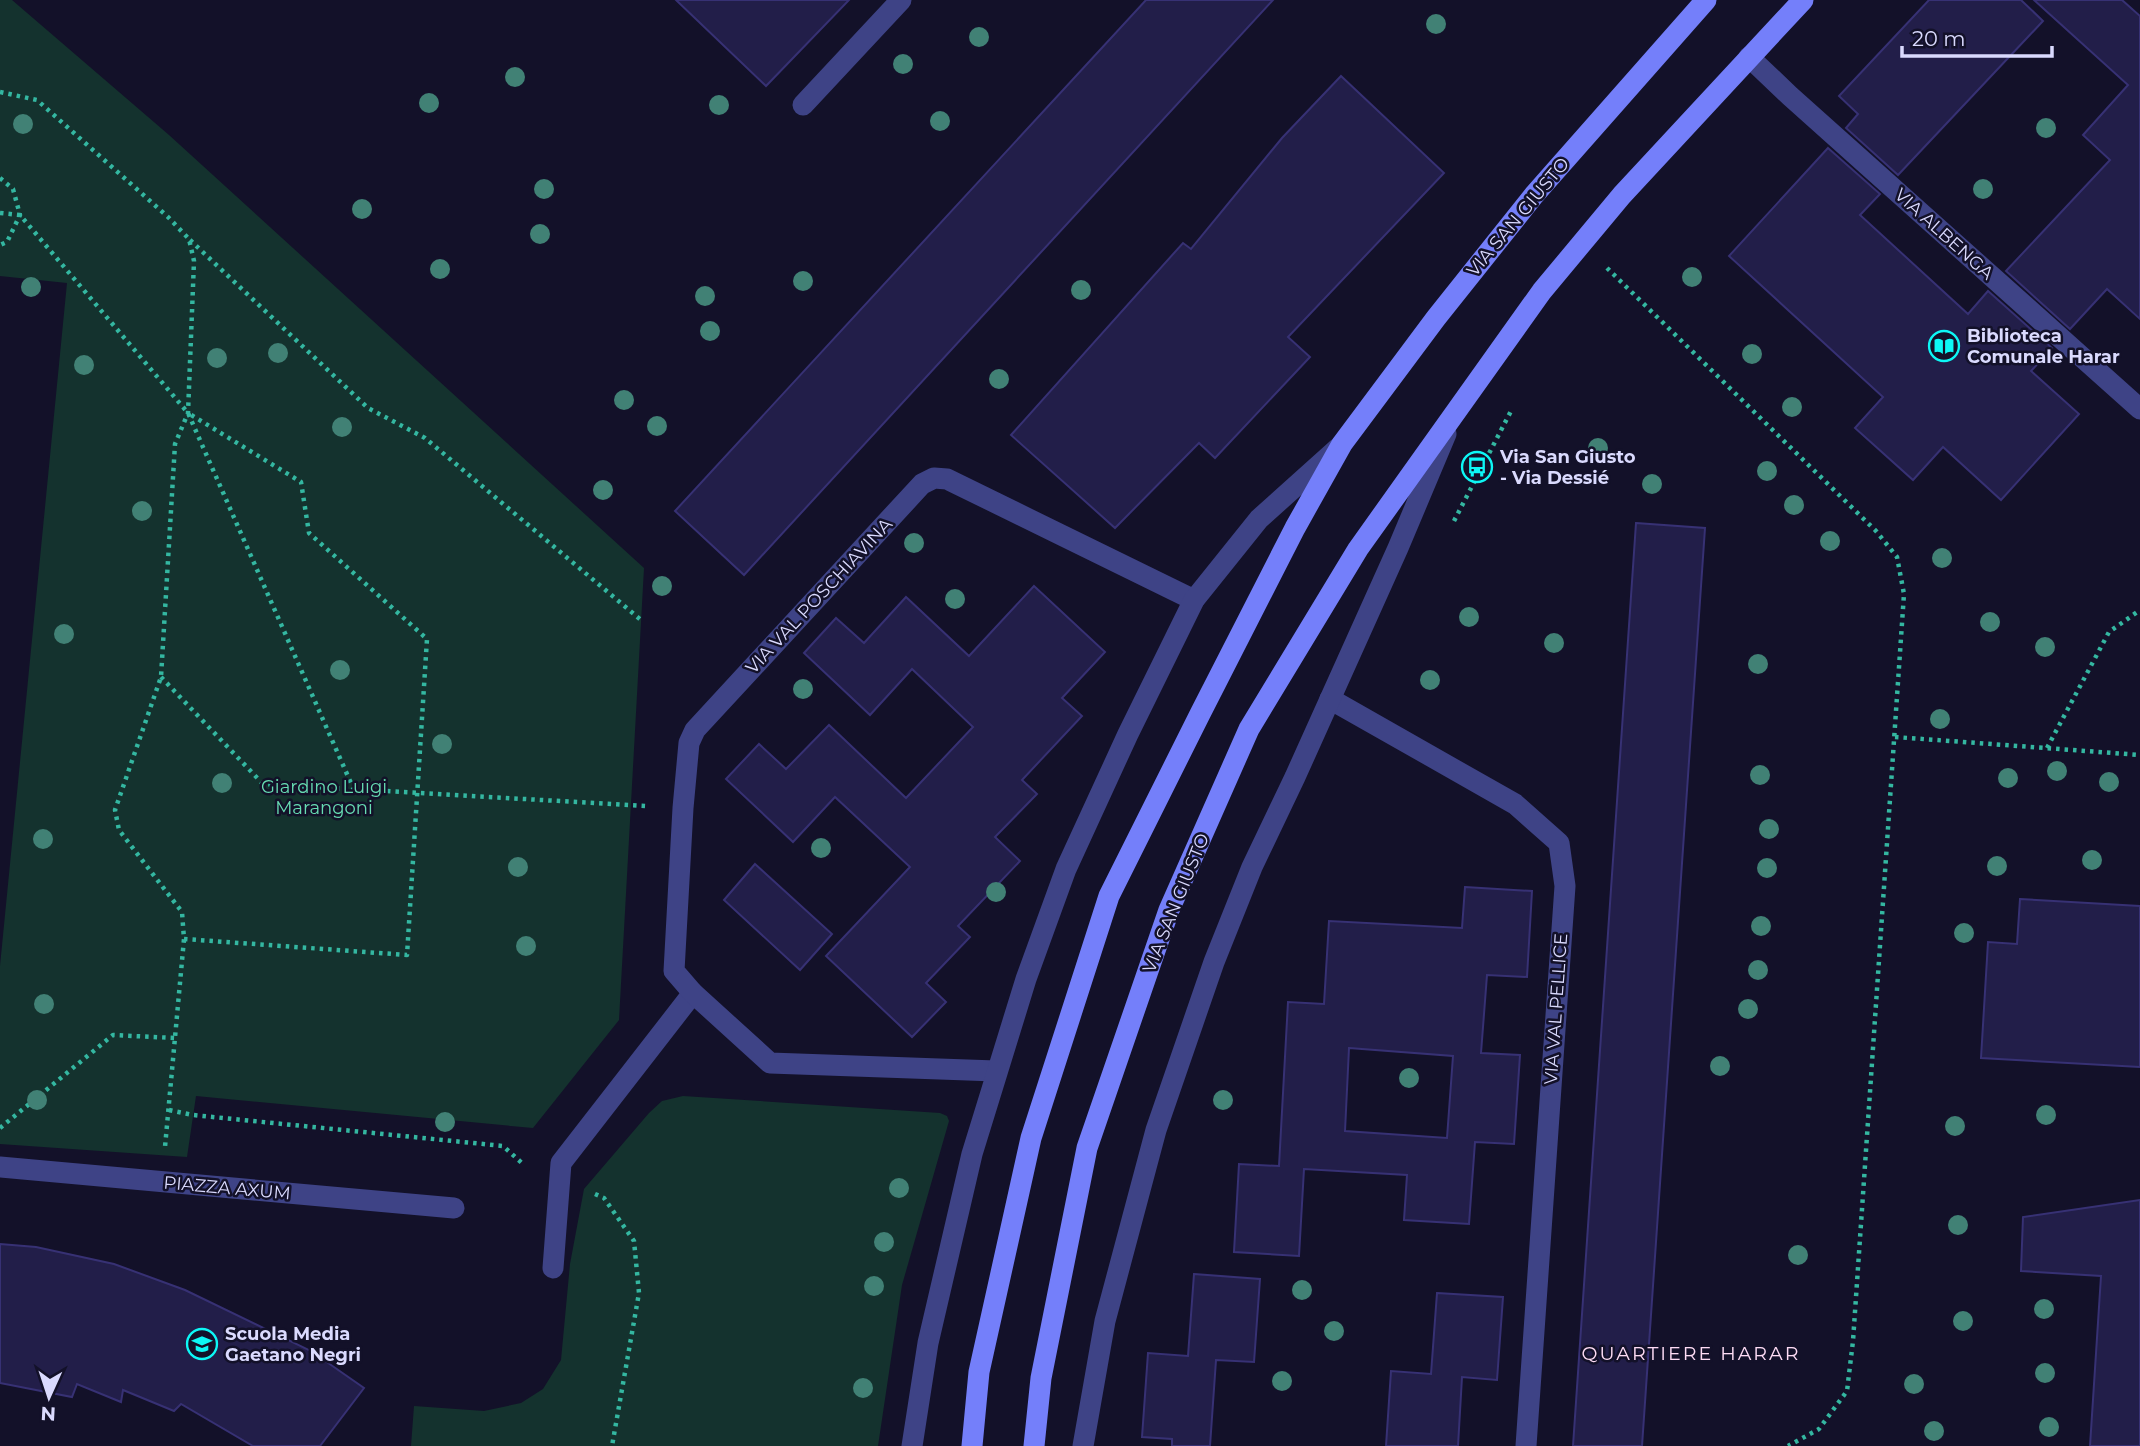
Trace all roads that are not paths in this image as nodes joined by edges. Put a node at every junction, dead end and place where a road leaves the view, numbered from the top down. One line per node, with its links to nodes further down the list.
1 (901, 0): 5 (street)
2 (1706, 0): 8 (main road, VIA SAN GIUSTO)
3 (1803, 0): 4 (main road, VIA SAN GIUSTO)
4 (1749, 57): 6 (street, VIA ALBENGA); 7 (main road, VIA SAN GIUSTO)
5 (803, 105)
6 (2140, 409)
7 (1454, 415): 10 (street, VIA SAN GIUSTO); 18 (main road, VIA SAN GIUSTO)
8 (1342, 444): 9 (street, VIA SAN GIUSTO); 17 (main road, VIA SAN GIUSTO)
9 (1194, 600): 11 (street, VIA VAL POSCHIAVINA); 12 (street, VIA SAN GIUSTO)
10 (1330, 699): 19 (street, VIA SAN GIUSTO); 20 (street, VIA VAL PELLICE)
11 (693, 993): 12 (street, VIA VAL POSCHIAVINA); 15 (street)
12 (996, 1071): 16 (street, VIA SAN GIUSTO)
13 (0, 1167): 14 (street, PIAZZA AXUM)
14 (454, 1209)
15 (552, 1268)
16 (912, 1446)
17 (972, 1446)
18 (1034, 1446)
19 (1083, 1446)
20 (1526, 1446)

